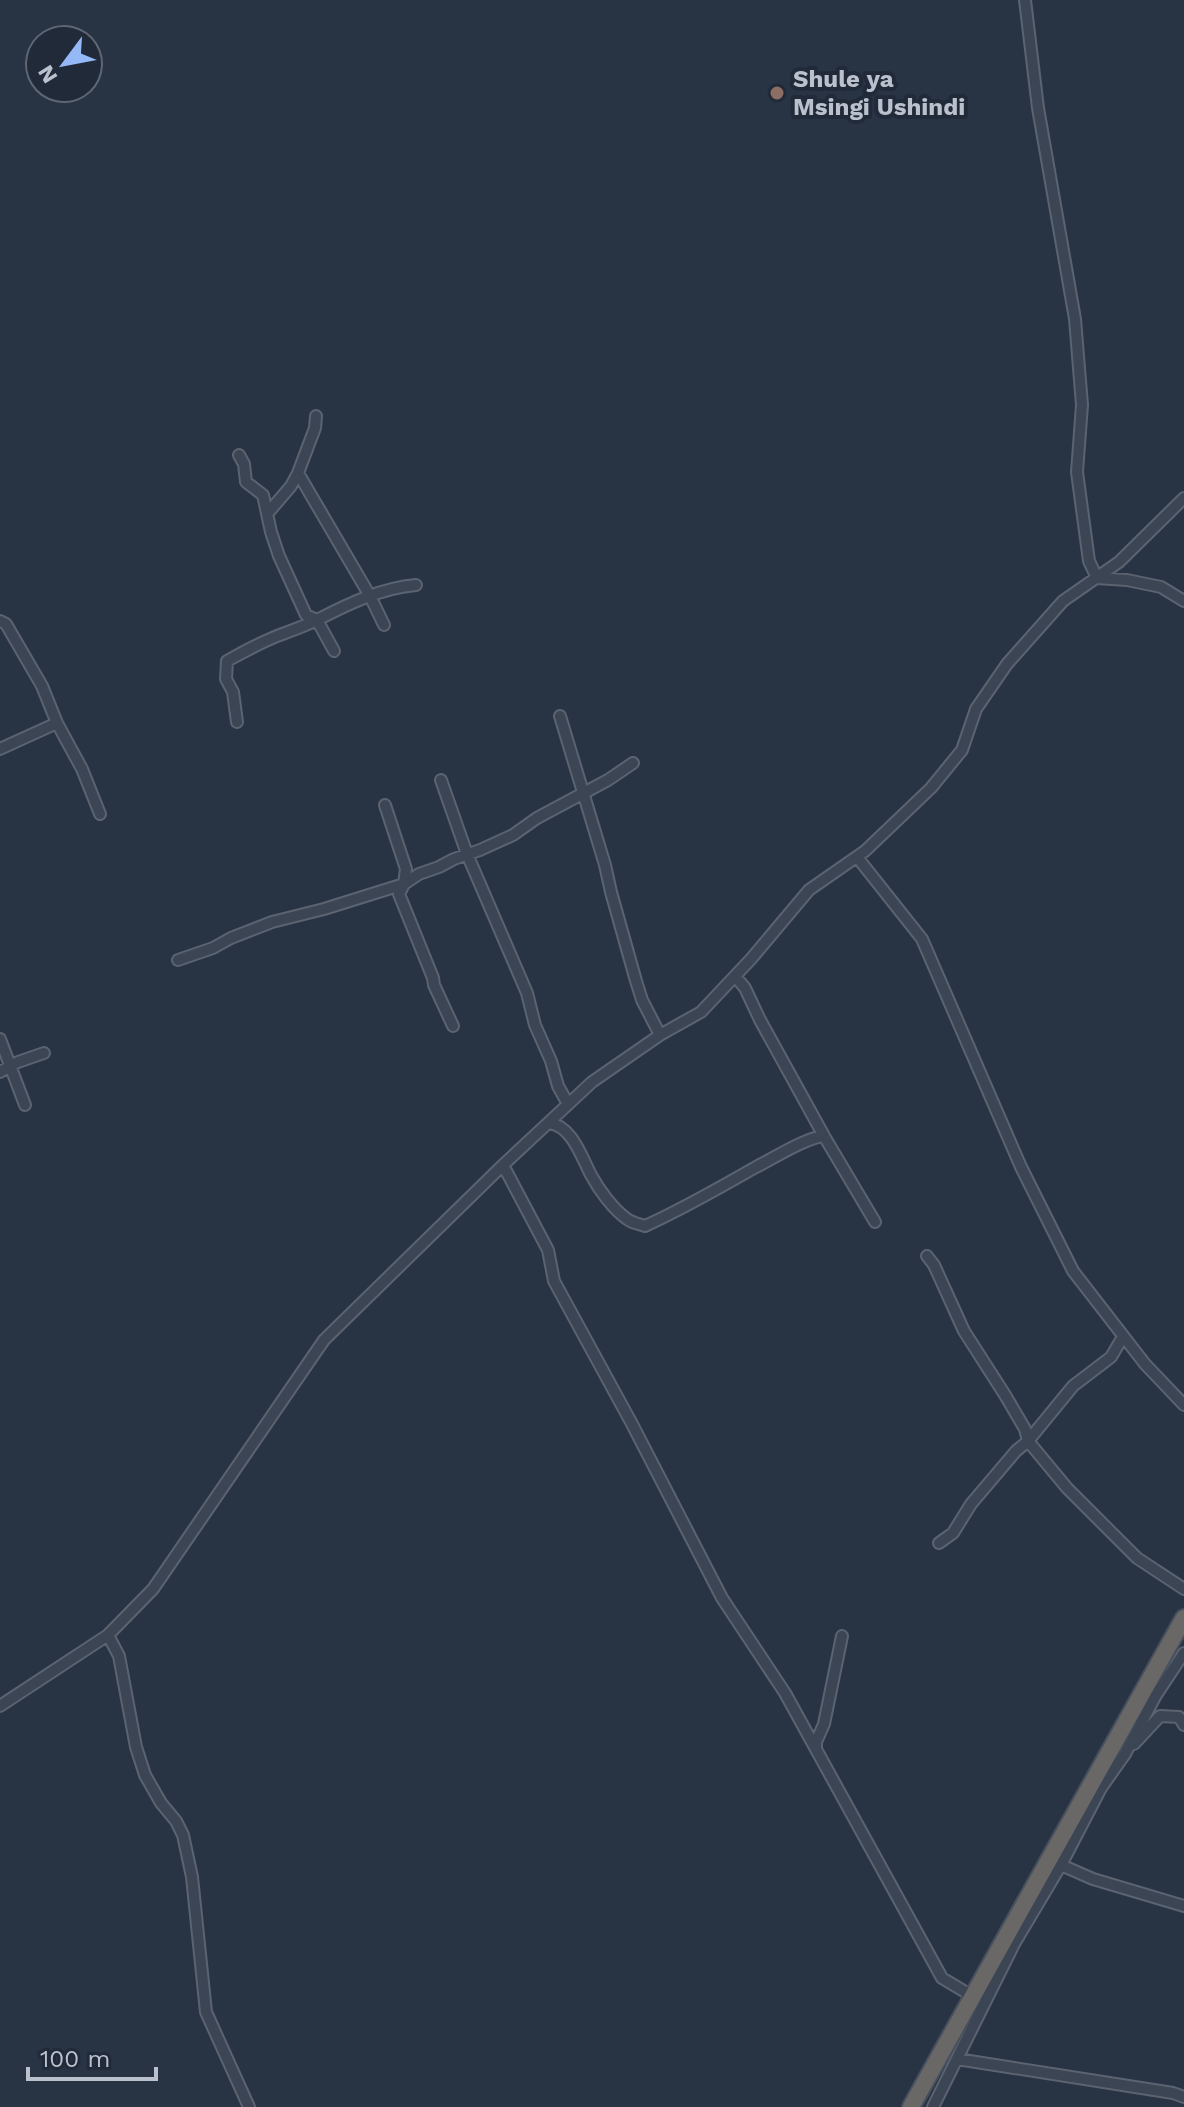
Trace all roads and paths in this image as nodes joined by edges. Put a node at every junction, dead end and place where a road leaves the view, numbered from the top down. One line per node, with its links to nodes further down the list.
1 (1025, 0): 7 (street)
2 (316, 416): 4 (street)
3 (239, 455): 6 (street)
4 (298, 473): 6 (street); 9 (street)
5 (1184, 498): 7 (street)
6 (267, 514): 11 (street)
7 (1097, 578): 10 (street); 25 (street)
8 (416, 585): 9 (street)
9 (370, 596): 11 (street); 13 (street)
10 (1184, 601)
11 (317, 620): 14 (street); 16 (street)
12 (0, 621): 17 (street)
13 (384, 625)
14 (334, 651)
15 (560, 716): 21 (street)
16 (237, 722)
17 (57, 723): 18 (street); 23 (street)
18 (0, 749)
19 (633, 763): 21 (street)
20 (441, 780): 24 (street)
21 (582, 793): 24 (street); 30 (street)
22 (385, 805): 26 (street)
23 (100, 814)
24 (467, 854): 26 (street); 35 (street)
25 (857, 857): 28 (street); 43 (street)
26 (404, 884): 27 (street); 29 (street)
27 (178, 960)
28 (735, 976): 30 (street); 38 (street)
29 (453, 1026)
30 (660, 1035): 35 (street)
31 (0, 1039): 33 (street)
32 (44, 1053): 33 (street)
33 (11, 1066): 34 (street); 36 (street)
34 (0, 1072)
35 (568, 1104): 37 (street)
36 (25, 1105)
37 (549, 1123): 38 (street); 39 (street)
38 (824, 1136): 40 (street)
39 (503, 1165): 48 (street); 53 (street)
40 (875, 1222)
41 (927, 1256): 44 (street)
42 (1121, 1340): 44 (street)
43 (1184, 1405)
44 (1028, 1441): 45 (street); 46 (street)
45 (939, 1543)
46 (1184, 1589)
47 (1184, 1618): 57 (highway)
48 (108, 1635): 51 (street); 60 (street)
49 (842, 1636): 53 (street)
50 (1184, 1653): 54 (street)
51 (0, 1706)
52 (1184, 1725): 54 (street)
53 (816, 1749): 57 (street)
54 (1125, 1754): 55 (street)
55 (1061, 1865): 56 (street); 58 (street)
56 (1184, 1906)
57 (972, 1996): 61 (highway)
58 (957, 2059): 59 (street); 62 (street)
59 (1180, 2094)
60 (249, 2107)
61 (911, 2107)
62 (933, 2107)

